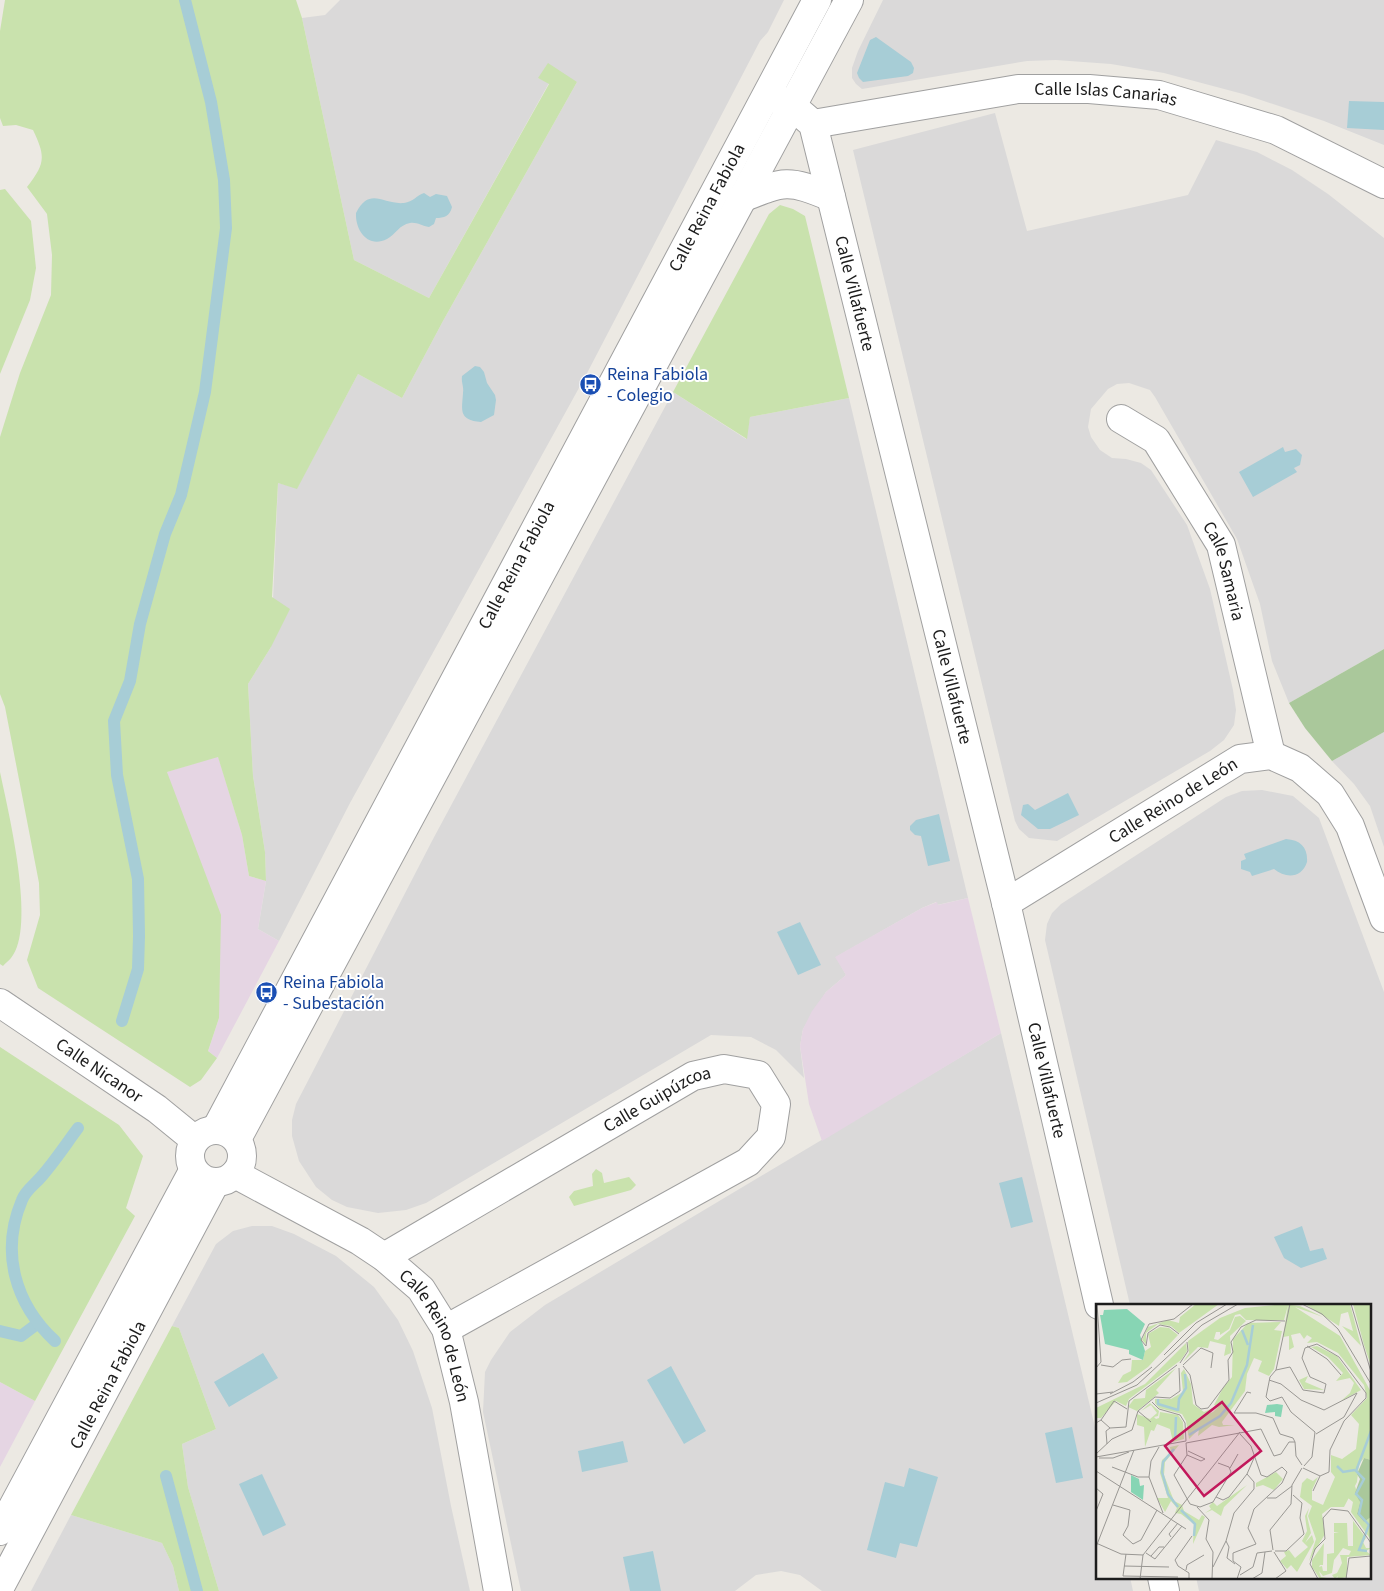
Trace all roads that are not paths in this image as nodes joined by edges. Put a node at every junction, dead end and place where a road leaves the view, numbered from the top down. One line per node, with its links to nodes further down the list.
1 (817, 0): 3 (street, Calle Reina Fabiola)
2 (849, 0): 4 (street, Calle Reina Fabiola)
3 (767, 94): 4 (street); 14 (street, Calle Reina Fabiola)
4 (792, 106): 5 (street); 8 (street, Calle Reina Fabiola)
5 (813, 124): 6 (street, Calle Islas Canarias); 7 (street, Calle Villafuerte)
6 (1384, 184)
7 (831, 197): 8 (street, Calle Reina Fabiola); 11 (street, Calle Villafuerte)
8 (742, 198): 14 (street, Calle Reina Fabiola)
9 (1121, 419): 10 (street, Calle Samaria)
10 (1271, 754): 11 (street, Calle Reino de León); 12 (street)
11 (1006, 903): 17 (street, Calle Villafuerte)
12 (1384, 918)
13 (0, 1003): 14 (street, Calle Nicanor)
14 (216, 1136): 15 (street); 15 (street)
15 (215, 1176): 16 (street, Calle Reino de León); 19 (street, Calle Reina Fabiola); 21 (street, Calle Reina Fabiola)
16 (384, 1257): 18 (street, Calle Reino de León); 18 (street, Calle Guipúzcoa)
17 (1099, 1304)
18 (446, 1329): 22 (street, Calle Reino de León)
19 (0, 1531)
20 (1162, 1578): 23 (street)
21 (0, 1587)
22 (498, 1591)
23 (1165, 1591)

